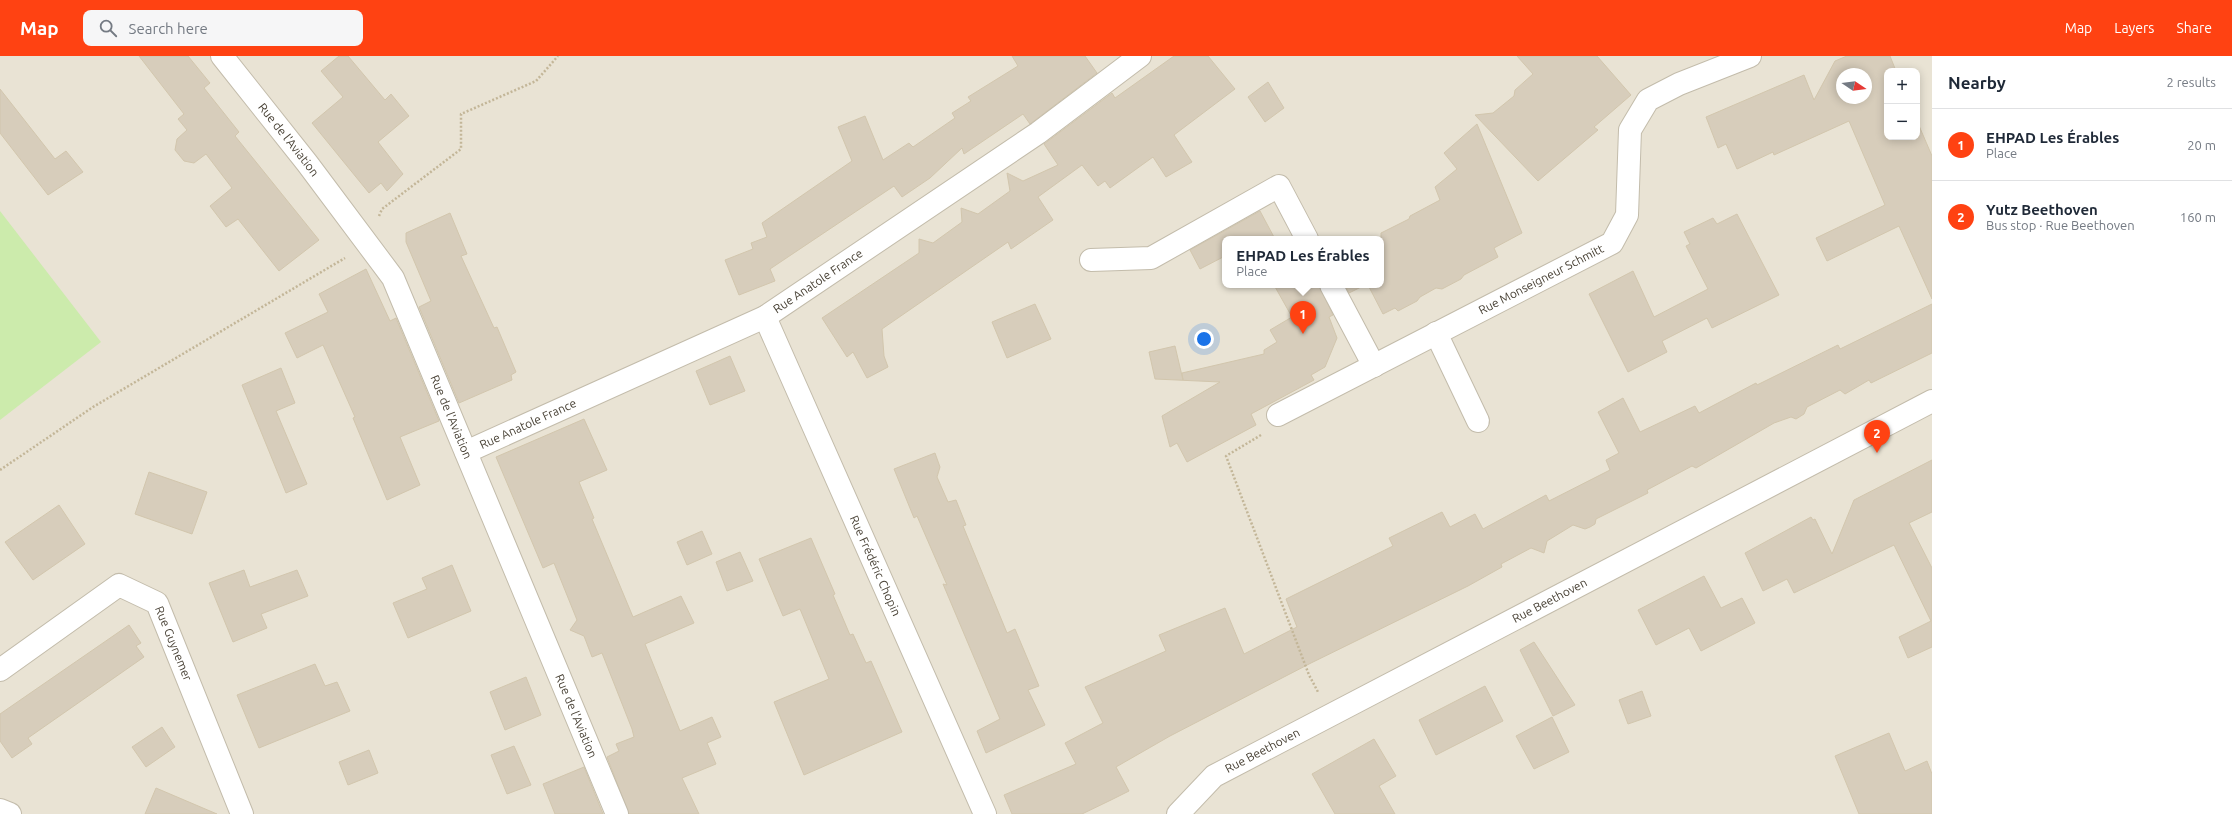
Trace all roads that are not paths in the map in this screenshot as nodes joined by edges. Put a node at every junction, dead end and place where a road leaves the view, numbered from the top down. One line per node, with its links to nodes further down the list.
1 (222, 56): 13 (street, Rue de l'Aviation)
2 (1140, 56): 7 (street, Rue Anatole France)
3 (1750, 56): 8 (street, Rue Monseigneur Schmitt)
4 (1305, 236): 5 (street)
5 (1091, 260)
6 (1333, 288): 9 (street)
7 (765, 317): 13 (street, Rue Anatole France); 19 (street, Rue Frédéric Chopin)
8 (1436, 333): 9 (street, Rue Monseigneur Schmitt); 12 (street)
9 (1374, 366): 11 (street, Rue Monseigneur Schmitt)
10 (1932, 401): 20 (street, Rue Beethoven)
11 (1278, 415)
12 (1478, 421)
13 (466, 452): 18 (street, Rue de l'Aviation)
14 (0, 670): 17 (street, Rue Guynemer)
15 (0, 810): 16 (street)
16 (10, 814)
17 (242, 814)
18 (617, 814)
19 (985, 814)
20 (1178, 814)

